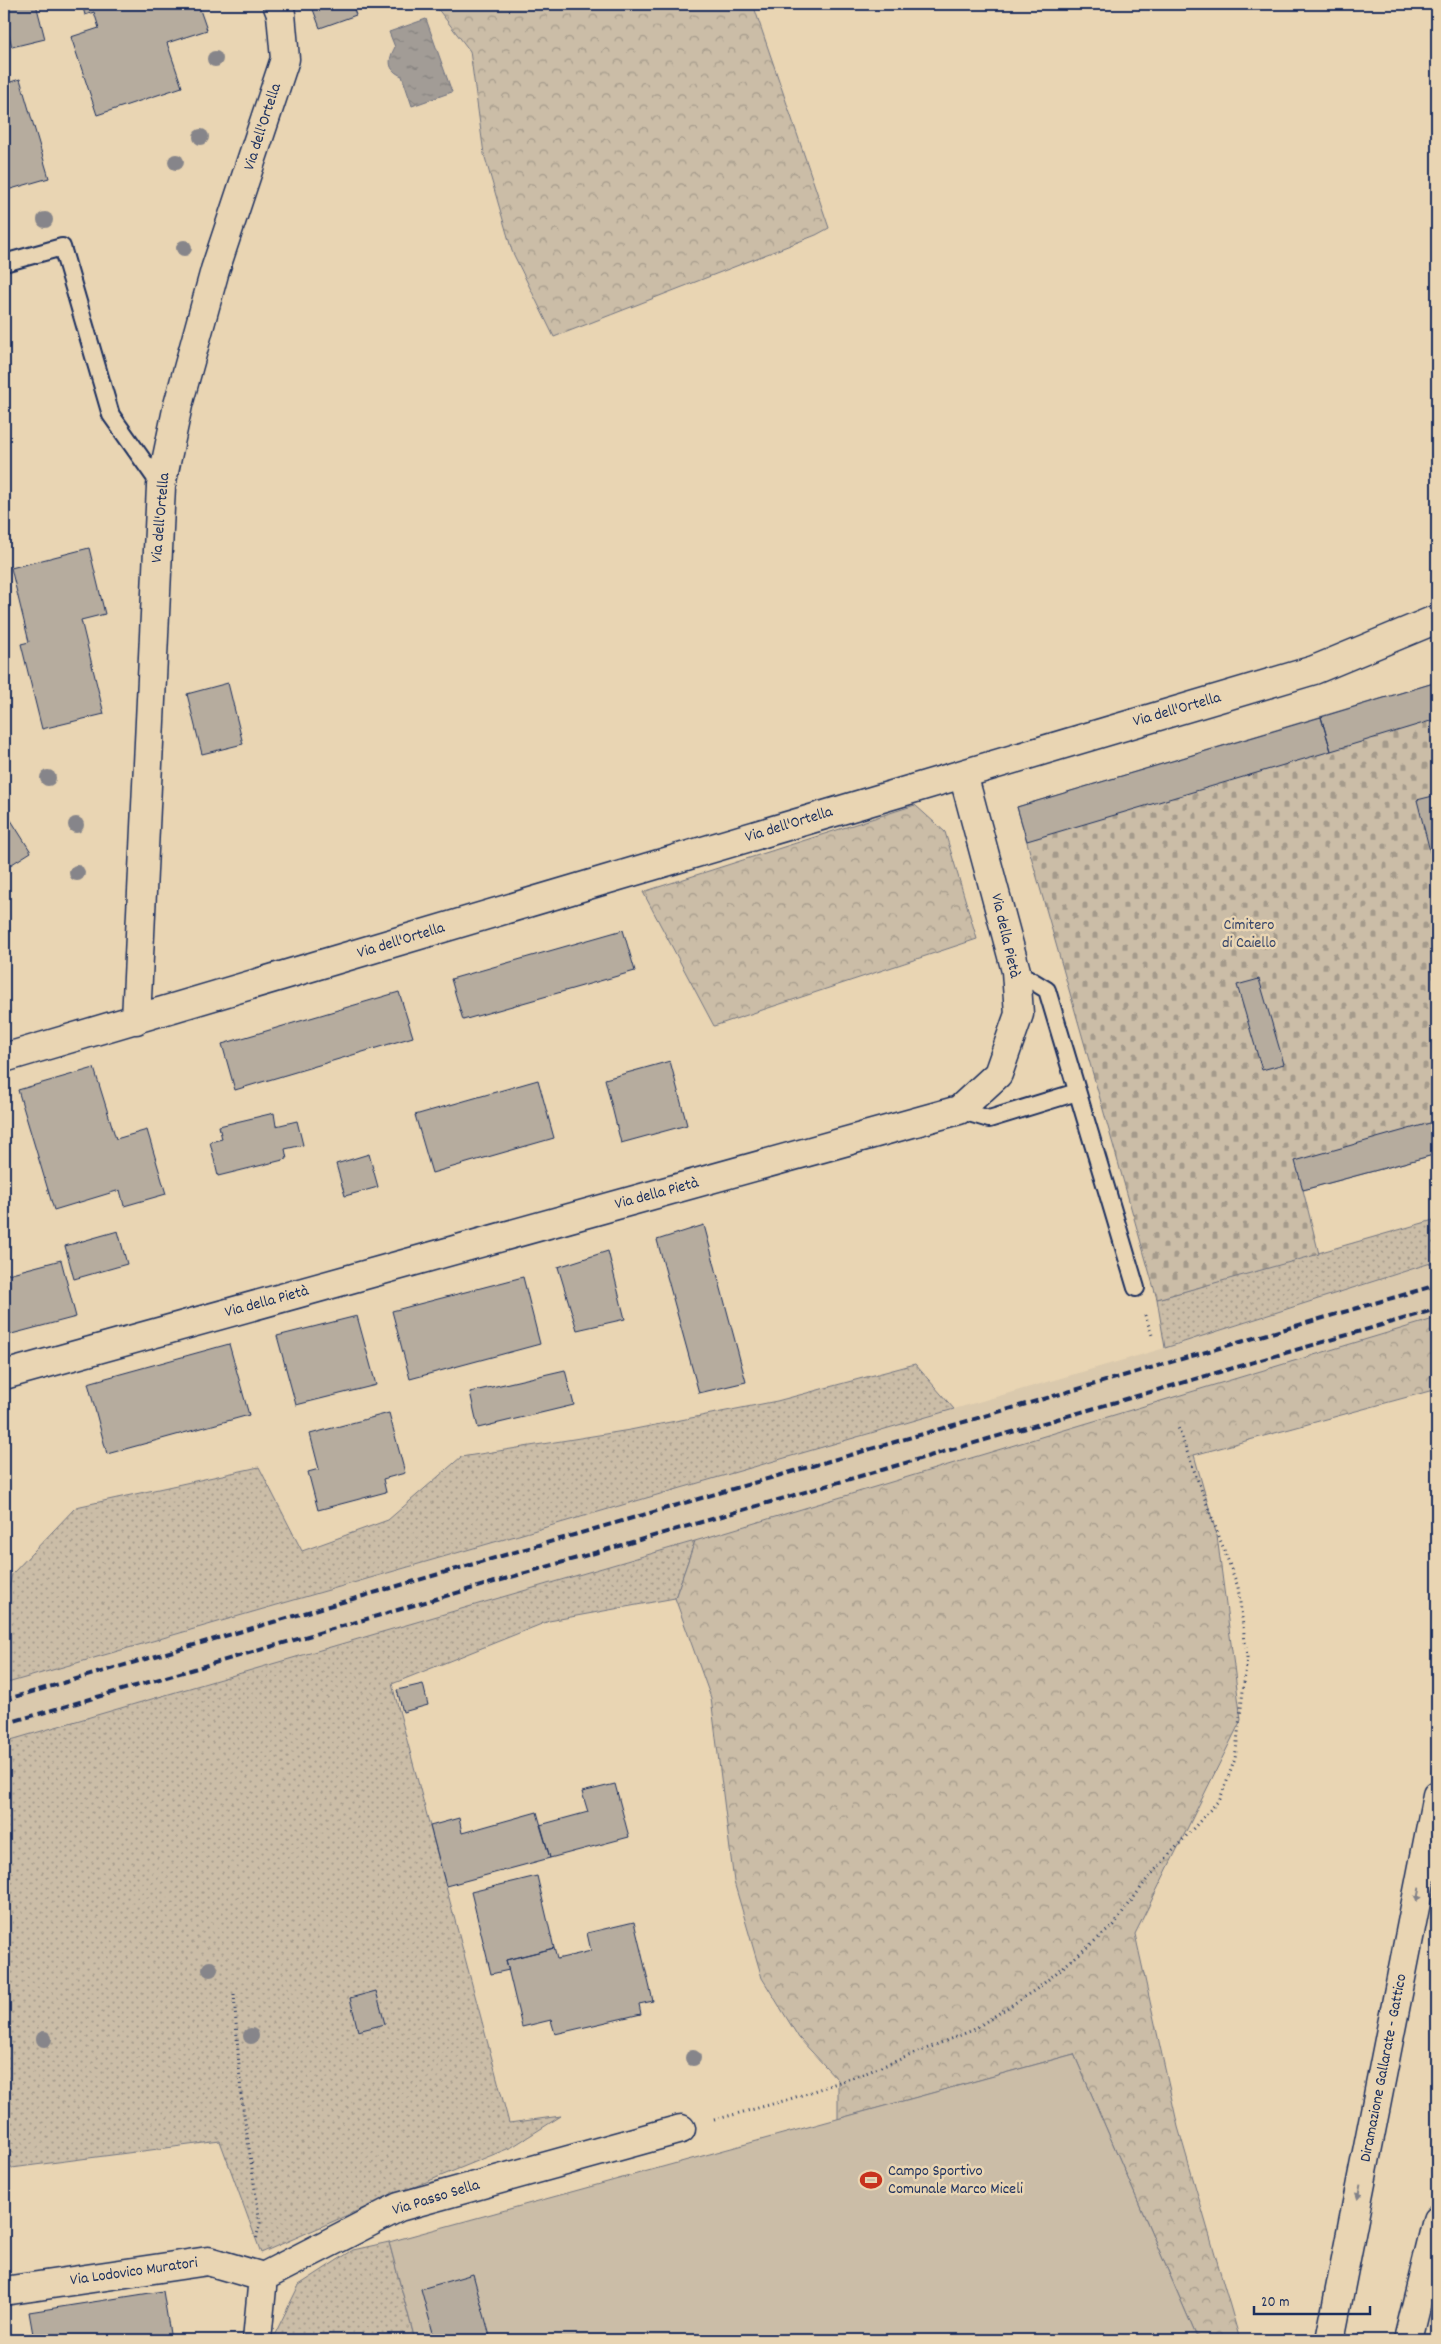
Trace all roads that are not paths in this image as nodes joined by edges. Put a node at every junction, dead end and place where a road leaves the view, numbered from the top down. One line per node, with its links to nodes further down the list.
1 (277, 4): 3 (main road, Via dell'Ortella)
2 (4, 263): 3 (lane)
3 (161, 486): 7 (main road, Via dell'Ortella)
4 (1437, 619): 5 (main road, Via dell'Ortella)
5 (963, 774): 6 (main road, Via della Pietà); 7 (main road, Via dell'Ortella)
6 (1016, 971): 9 (lane); 10 (main road, Via della Pietà)
7 (136, 1020): 8 (main road, Via dell'Ortella)
8 (4, 1058)
9 (1077, 1092): 10 (lane); 11 (lane)
10 (959, 1110): 12 (main road, Via della Pietà)
11 (1136, 1288)
12 (4, 1375)
13 (1437, 1796): 19 (main road, Diramazione Gallarate - Gattico, one-way to 19)
14 (681, 2129): 16 (main road, Via Passo Sella)
15 (1437, 2220): 20 (main road)
16 (255, 2275): 17 (main road, Via Lodovico Muratori); 18 (main road)
17 (4, 2291)
18 (257, 2340)
19 (1330, 2340)
20 (1408, 2340)

